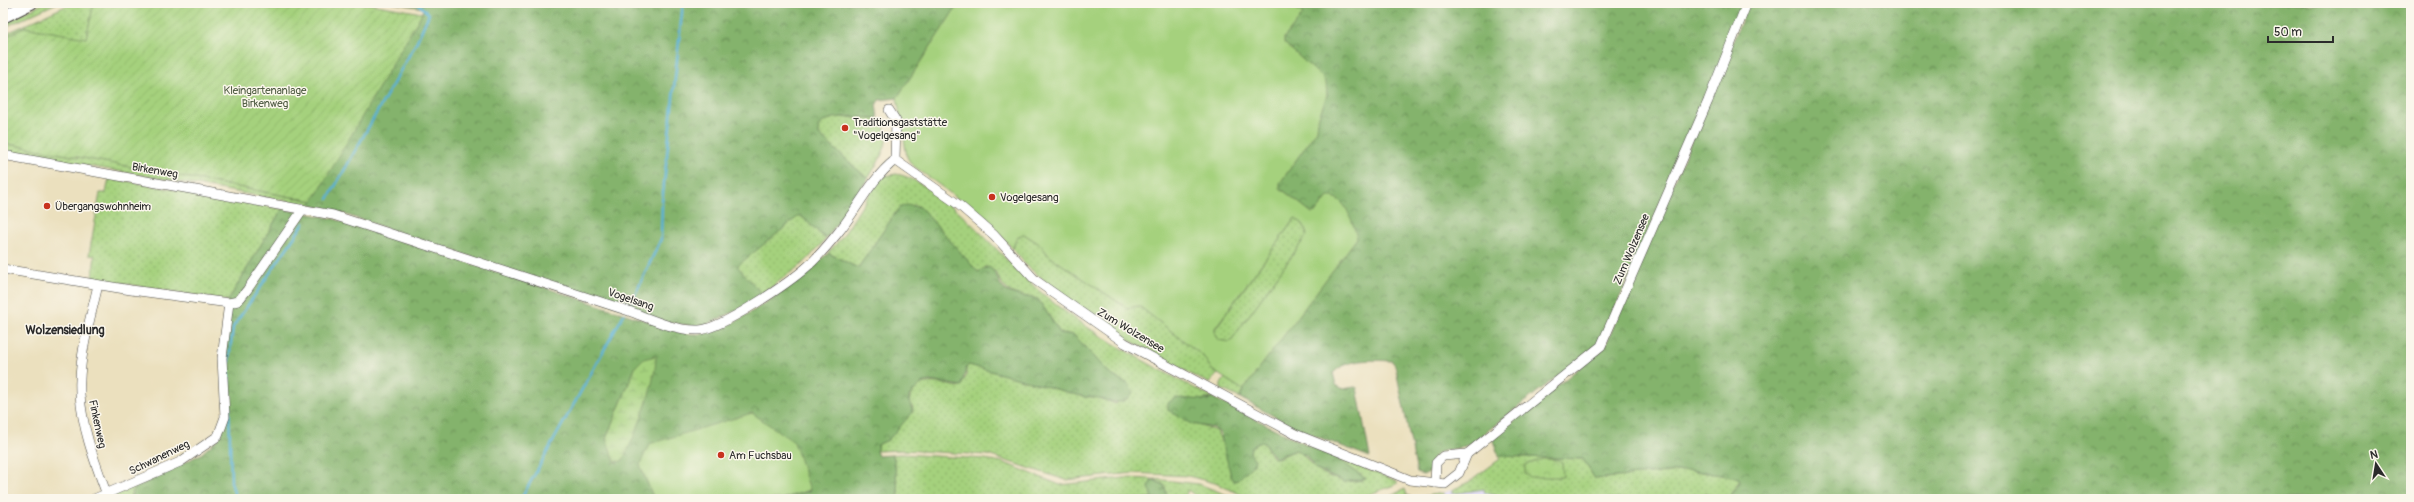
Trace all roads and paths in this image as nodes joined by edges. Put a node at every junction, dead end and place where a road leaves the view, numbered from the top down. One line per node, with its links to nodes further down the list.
1 (31, 3): 3 (main road)
2 (1747, 3): 11 (street, Zum Wolzensee)
3 (3, 17)
4 (890, 110): 6 (street)
5 (3, 155): 7 (street, Birkenweg)
6 (895, 160): 7 (street, Vogelsang); 12 (street, Zum Wolzensee)
7 (303, 209): 10 (street)
8 (3, 270): 9 (street)
9 (98, 285): 10 (street); 13 (street, Finkenweg)
10 (229, 303): 13 (street, Schwanenweg)
11 (1467, 454): 12 (street, Zum Wolzensee); 12 (street)
12 (1436, 483)
13 (108, 495): 14 (street, Schwanenweg)
14 (94, 499)

